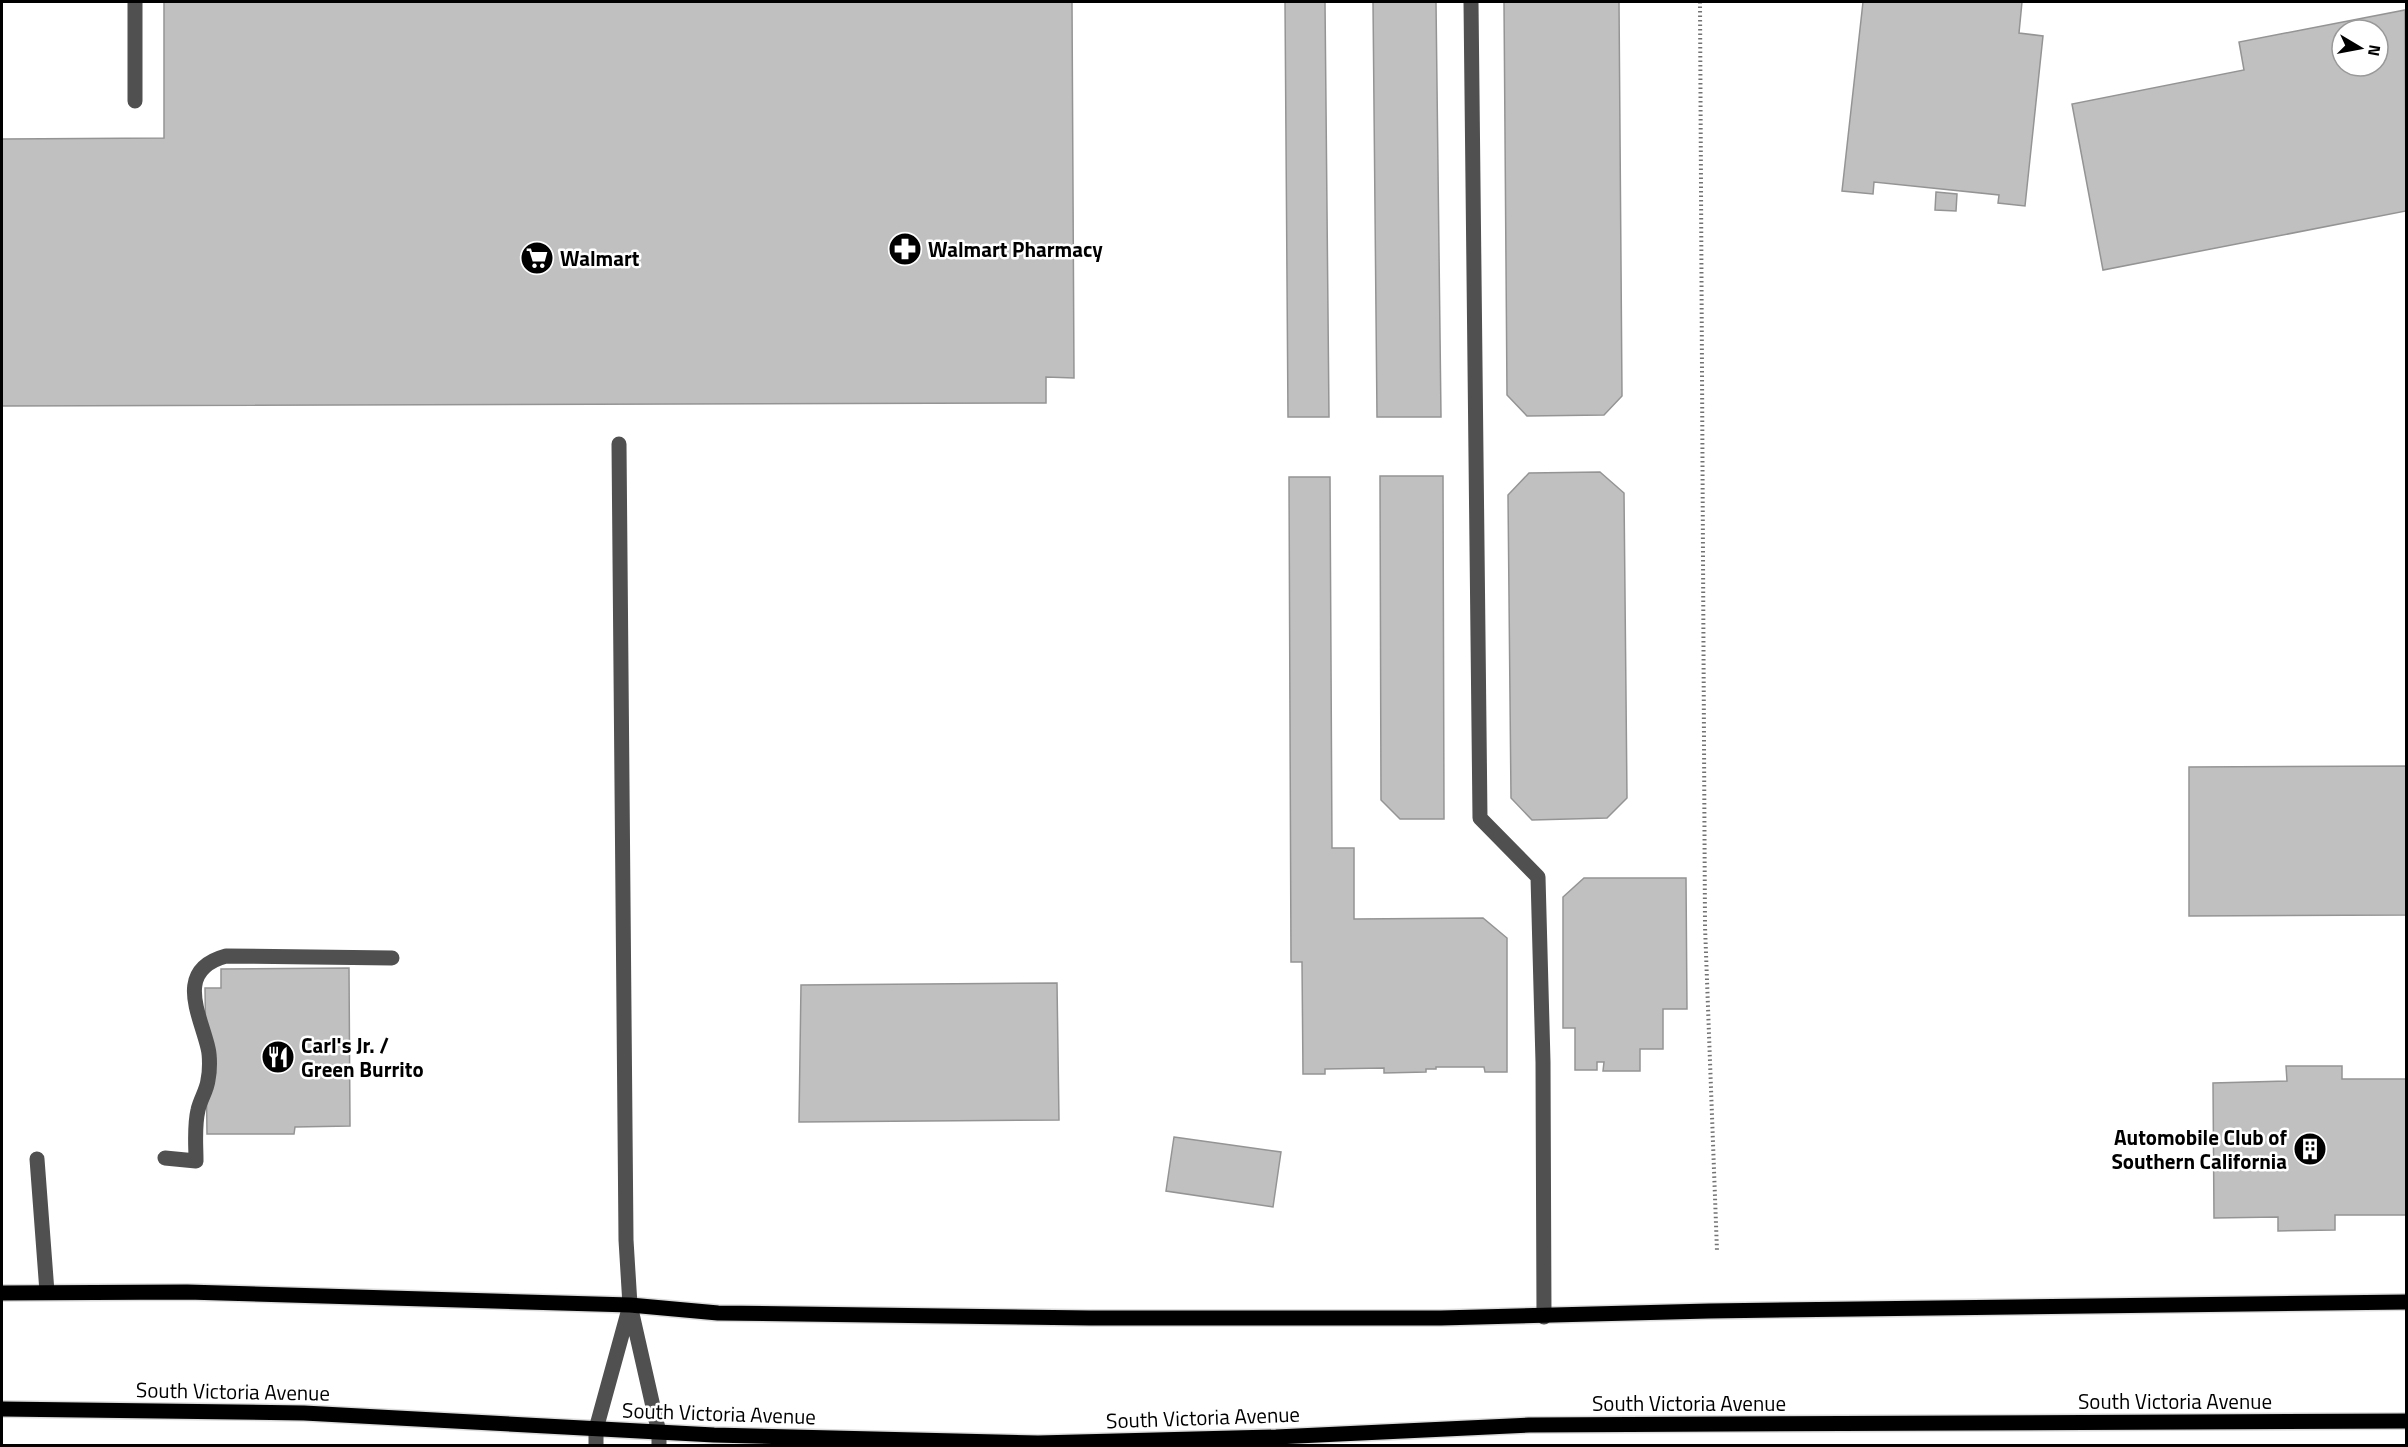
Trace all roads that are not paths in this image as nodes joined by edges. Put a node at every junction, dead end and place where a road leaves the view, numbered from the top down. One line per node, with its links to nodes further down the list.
1 (135, 2): 3 (lane)
2 (1472, 2): 12 (lane)
3 (135, 101)
4 (619, 444): 11 (lane)
5 (393, 958): 6 (lane)
6 (165, 1158)
7 (37, 1160): 8 (lane)
8 (47, 1292): 9 (main road); 11 (main road)
9 (2, 1293)
10 (2406, 1302): 12 (main road)
11 (630, 1305): 12 (main road); 15 (lane); 16 (lane)
12 (1544, 1317)
13 (2, 1409): 15 (main road, South Victoria Avenue)
14 (2406, 1421): 16 (main road, South Victoria Avenue)
15 (596, 1429): 16 (main road, South Victoria Avenue); 17 (lane)
16 (659, 1439)
17 (596, 1446)

